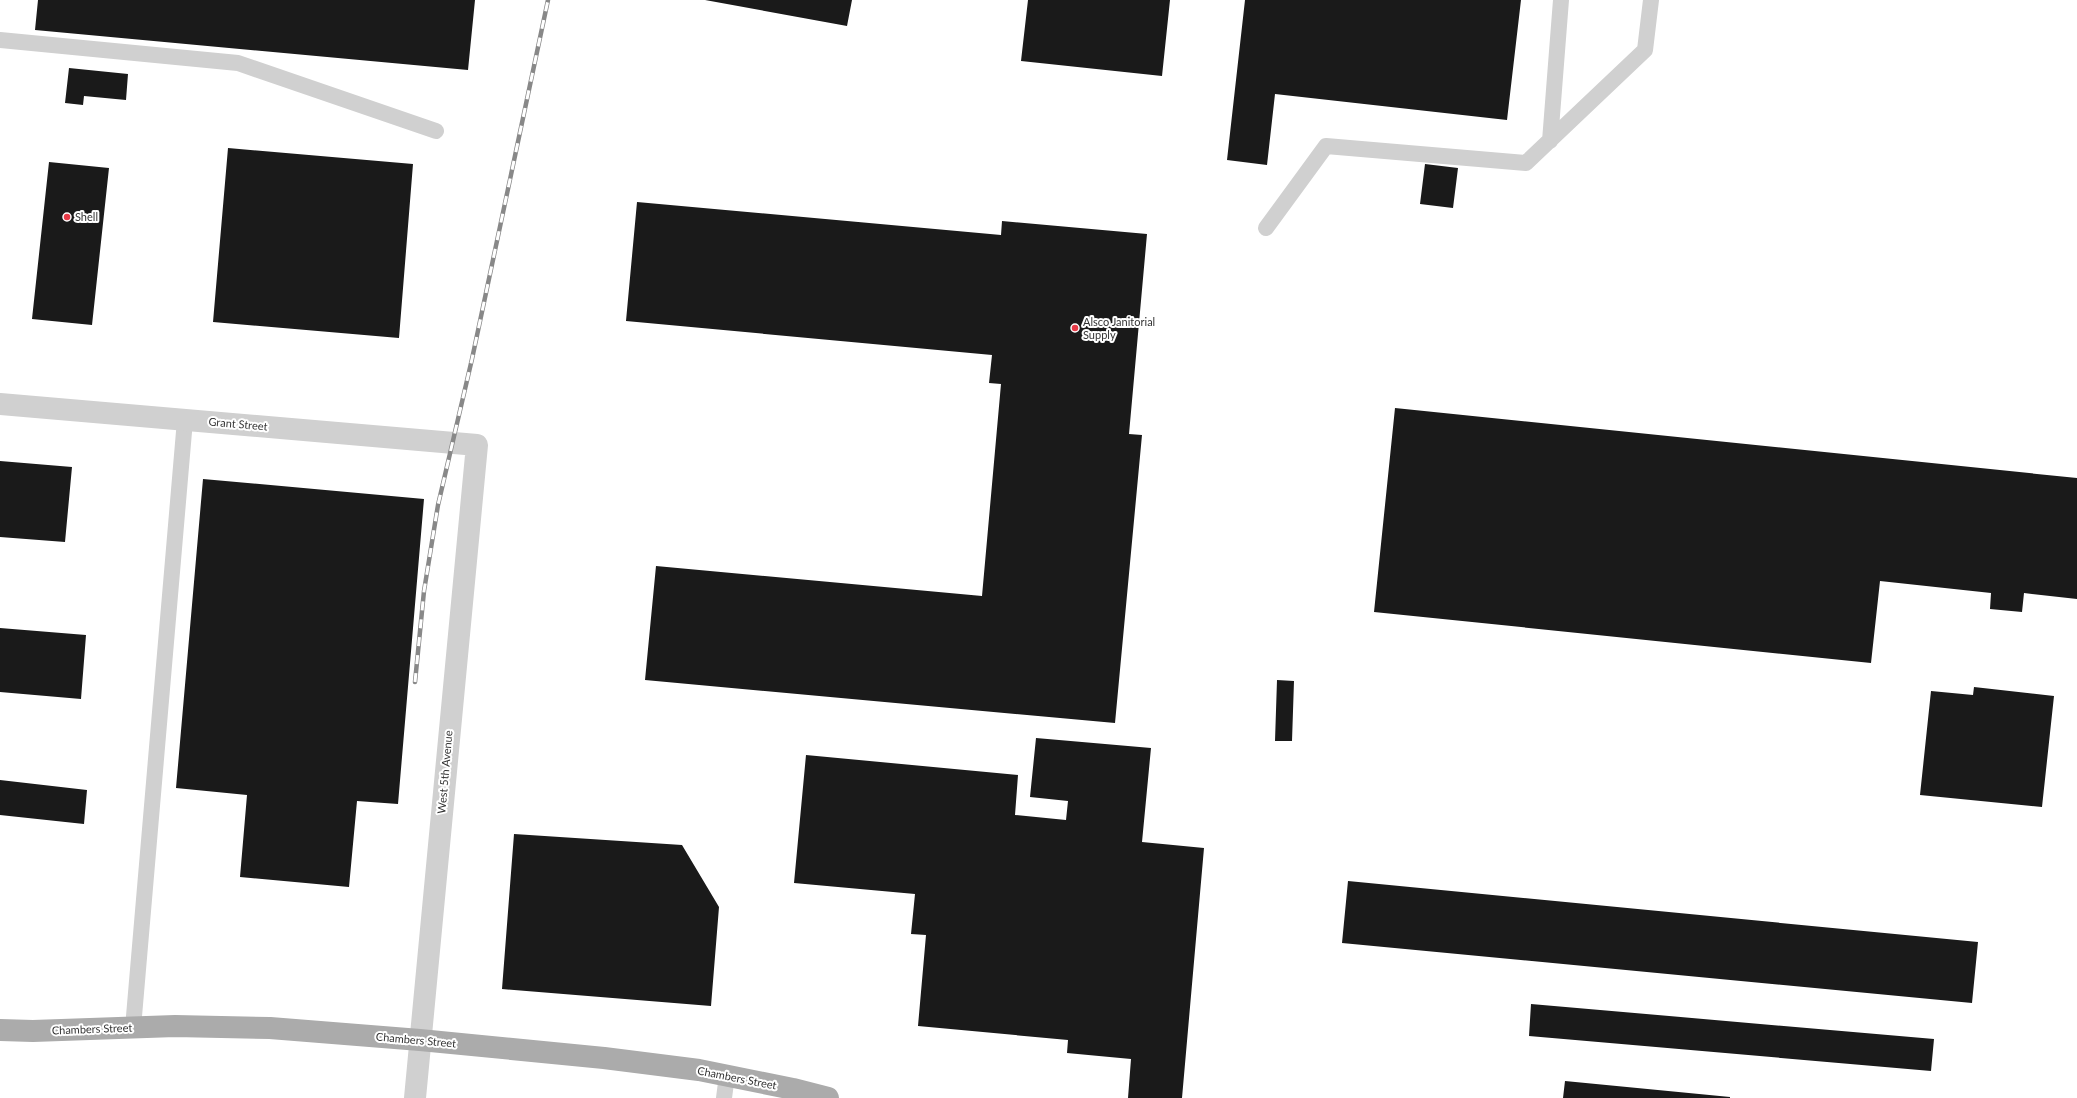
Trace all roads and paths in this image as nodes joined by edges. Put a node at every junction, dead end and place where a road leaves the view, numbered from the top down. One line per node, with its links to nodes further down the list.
1 (1561, 0): 5 (lane)
2 (1651, 0): 5 (lane)
3 (0, 40): 4 (lane)
4 (436, 131)
5 (1550, 141): 6 (lane)
6 (1266, 228)
7 (0, 404): 8 (street, Grant Street)
8 (185, 420): 9 (street, Grant Street); 10 (lane)
9 (476, 445): 12 (street, West 5th Avenue)
10 (133, 1028): 11 (main road, Chambers Street); 12 (main road, Chambers Street)
11 (0, 1030)
12 (420, 1040): 13 (main road, Chambers Street); 14 (street, West 5th Avenue)
13 (727, 1075): 15 (lane); 16 (main road, Chambers Street)
14 (415, 1098)
15 (724, 1098)
16 (828, 1098)

